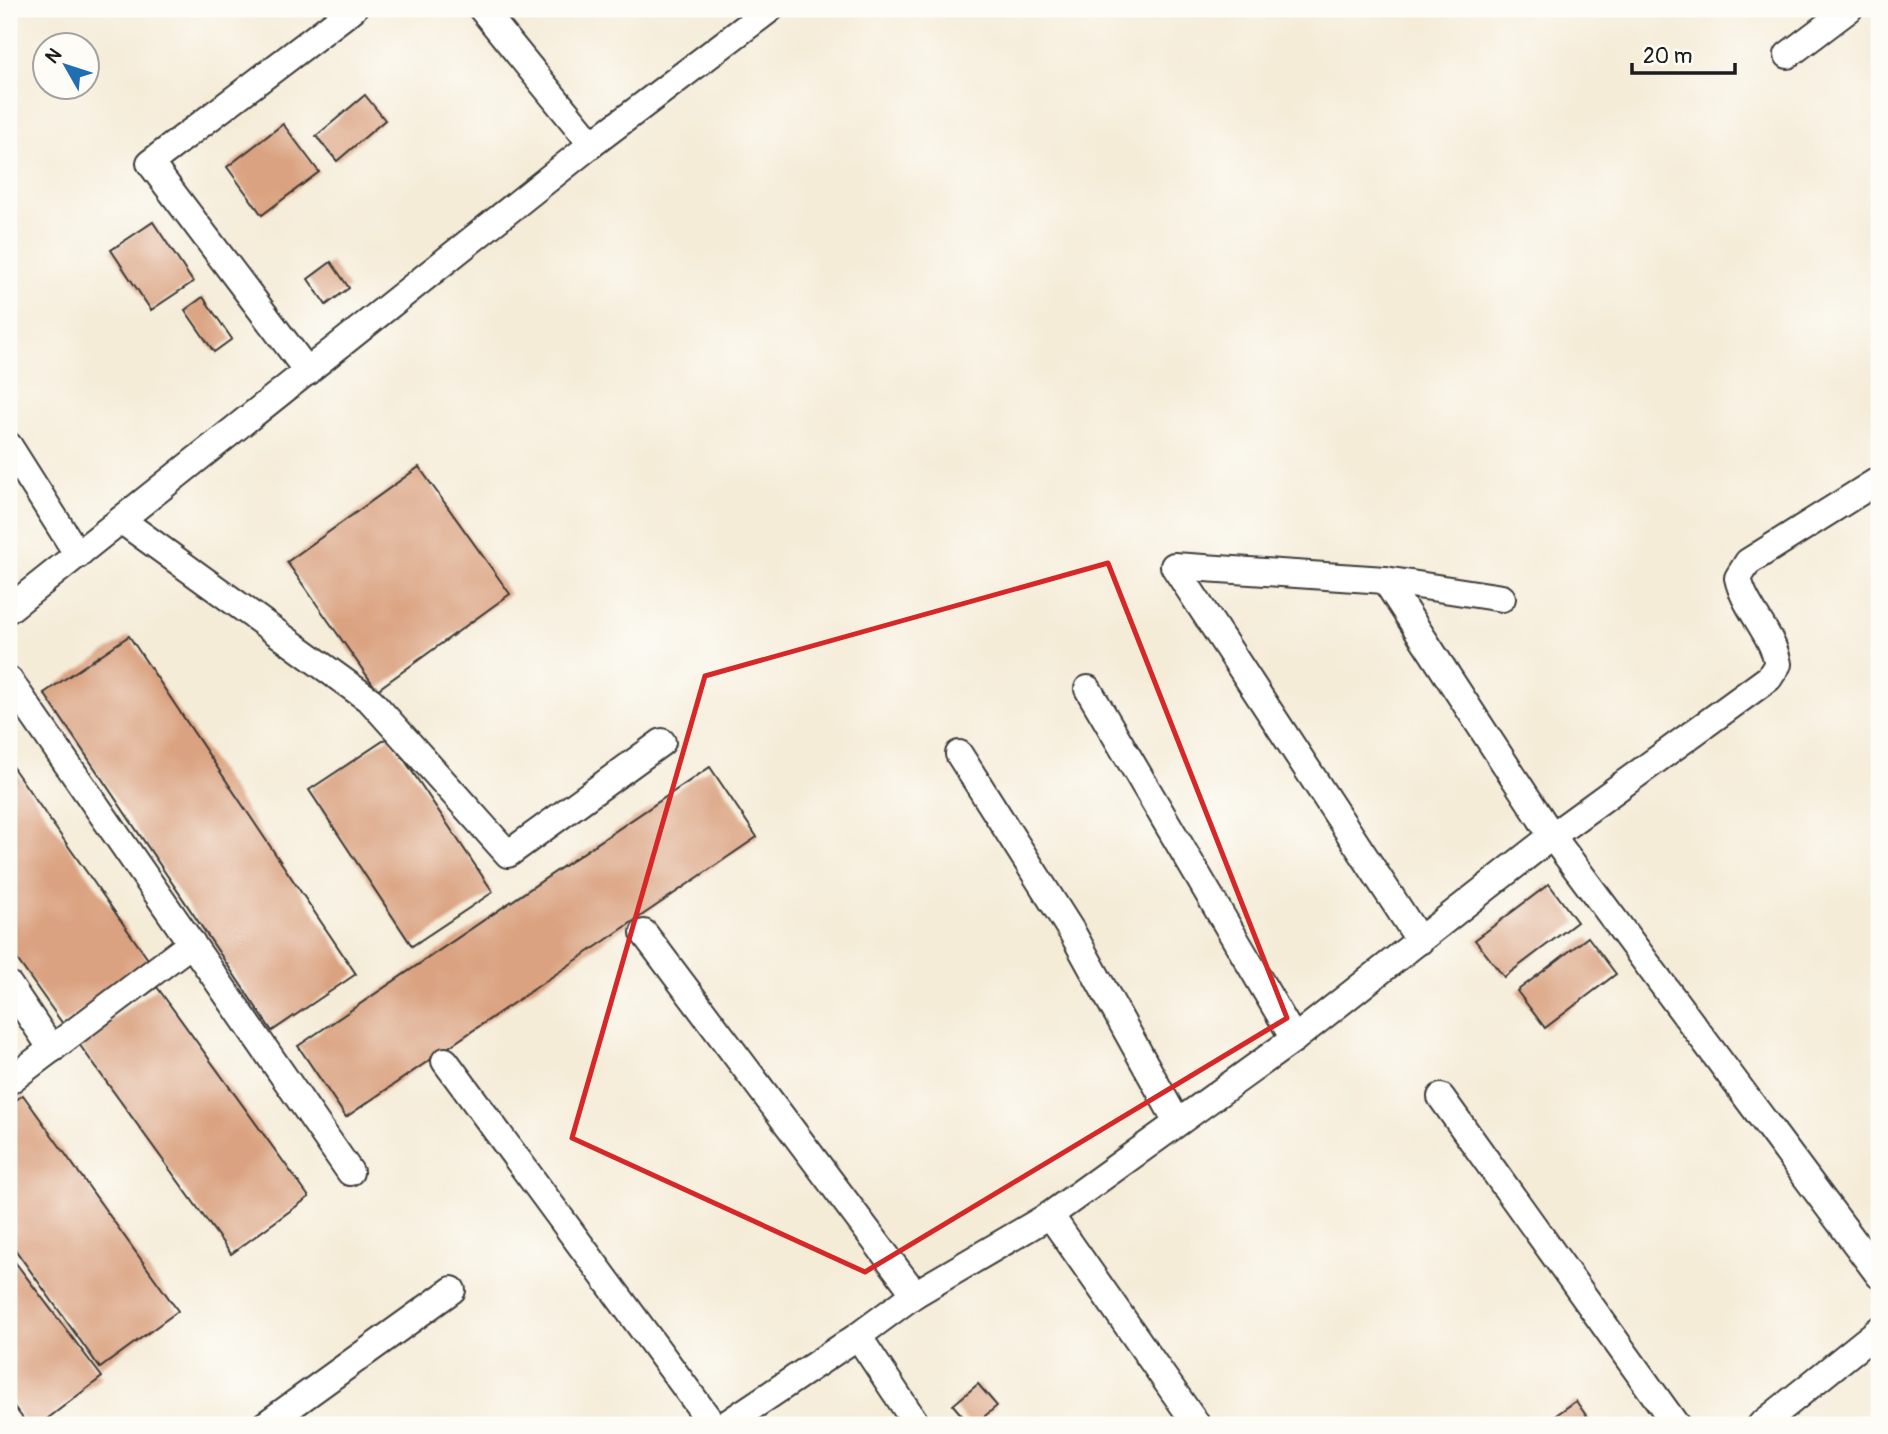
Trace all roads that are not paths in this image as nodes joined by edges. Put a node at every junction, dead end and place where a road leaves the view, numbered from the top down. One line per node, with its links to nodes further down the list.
1 (353, 9): 7 (street)
2 (482, 9): 6 (street)
3 (771, 9): 6 (street)
4 (1849, 9): 5 (street)
5 (1788, 55)
6 (592, 144): 7 (street)
7 (308, 372): 10 (street)
8 (9, 446): 11 (street)
9 (1879, 480): 19 (street)
10 (121, 520): 11 (street); 17 (street)
11 (78, 555): 14 (street)
12 (1385, 580): 13 (street); 19 (street); 21 (street)
13 (1502, 598)
14 (9, 610)
15 (9, 680): 22 (street)
16 (1088, 689): 24 (street)
17 (662, 742)
18 (959, 754): 29 (street)
19 (1552, 836): 21 (street); 32 (street)
20 (644, 933): 34 (street)
21 (1420, 941): 24 (street)
22 (192, 943): 25 (street); 30 (street)
23 (9, 985): 25 (street)
24 (1294, 1039): 29 (street)
25 (52, 1049): 27 (street)
26 (445, 1061): 38 (street)
27 (9, 1081)
28 (1441, 1097): 42 (street)
29 (1177, 1122): 31 (street)
30 (350, 1172)
31 (1050, 1215): 34 (street); 41 (street)
32 (1879, 1275)
33 (452, 1290): 37 (street)
34 (915, 1294): 36 (street)
35 (1879, 1330): 43 (street)
36 (858, 1336): 39 (street); 40 (street)
37 (264, 1425)
38 (713, 1425)
39 (725, 1425)
40 (917, 1425)
41 (1196, 1425)
42 (1675, 1425)
43 (1761, 1425)

